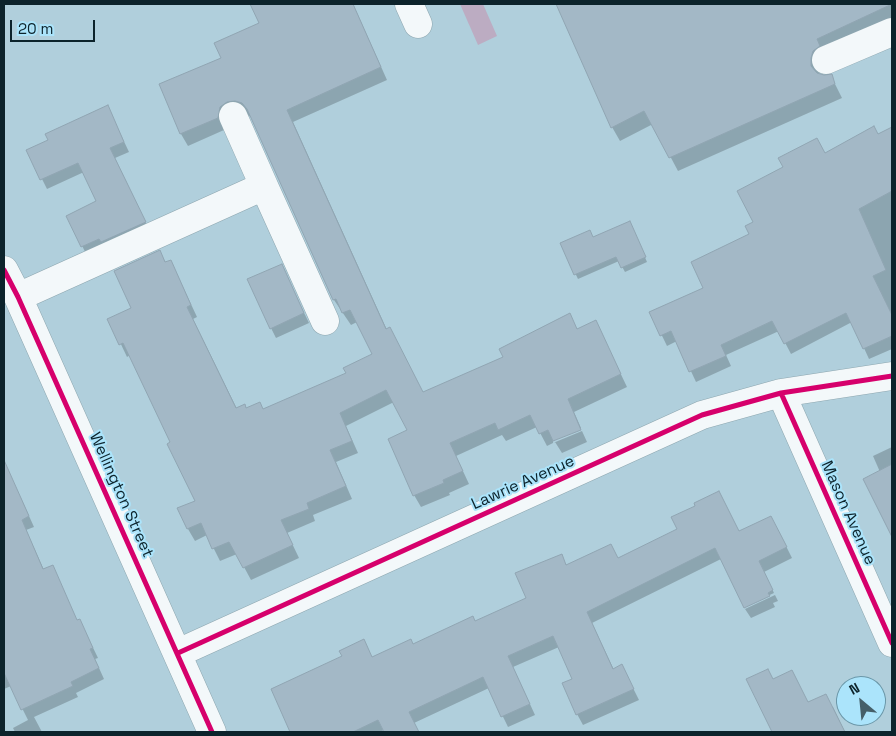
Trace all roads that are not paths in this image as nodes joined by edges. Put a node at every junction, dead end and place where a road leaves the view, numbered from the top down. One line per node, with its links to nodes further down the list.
1 (892, 32): 2 (street)
2 (826, 60)
3 (233, 116): 4 (street)
4 (264, 186): 6 (street); 7 (street)
5 (4, 270): 6 (street, Wellington Street)
6 (18, 297): 11 (street, Wellington Street)
7 (325, 321)
8 (892, 376): 9 (street, Lawrie Avenue)
9 (781, 393): 10 (street, Mason Avenue); 11 (street, Lawrie Avenue)
10 (892, 643)
11 (178, 653): 12 (street, Wellington Street)
12 (212, 732)

